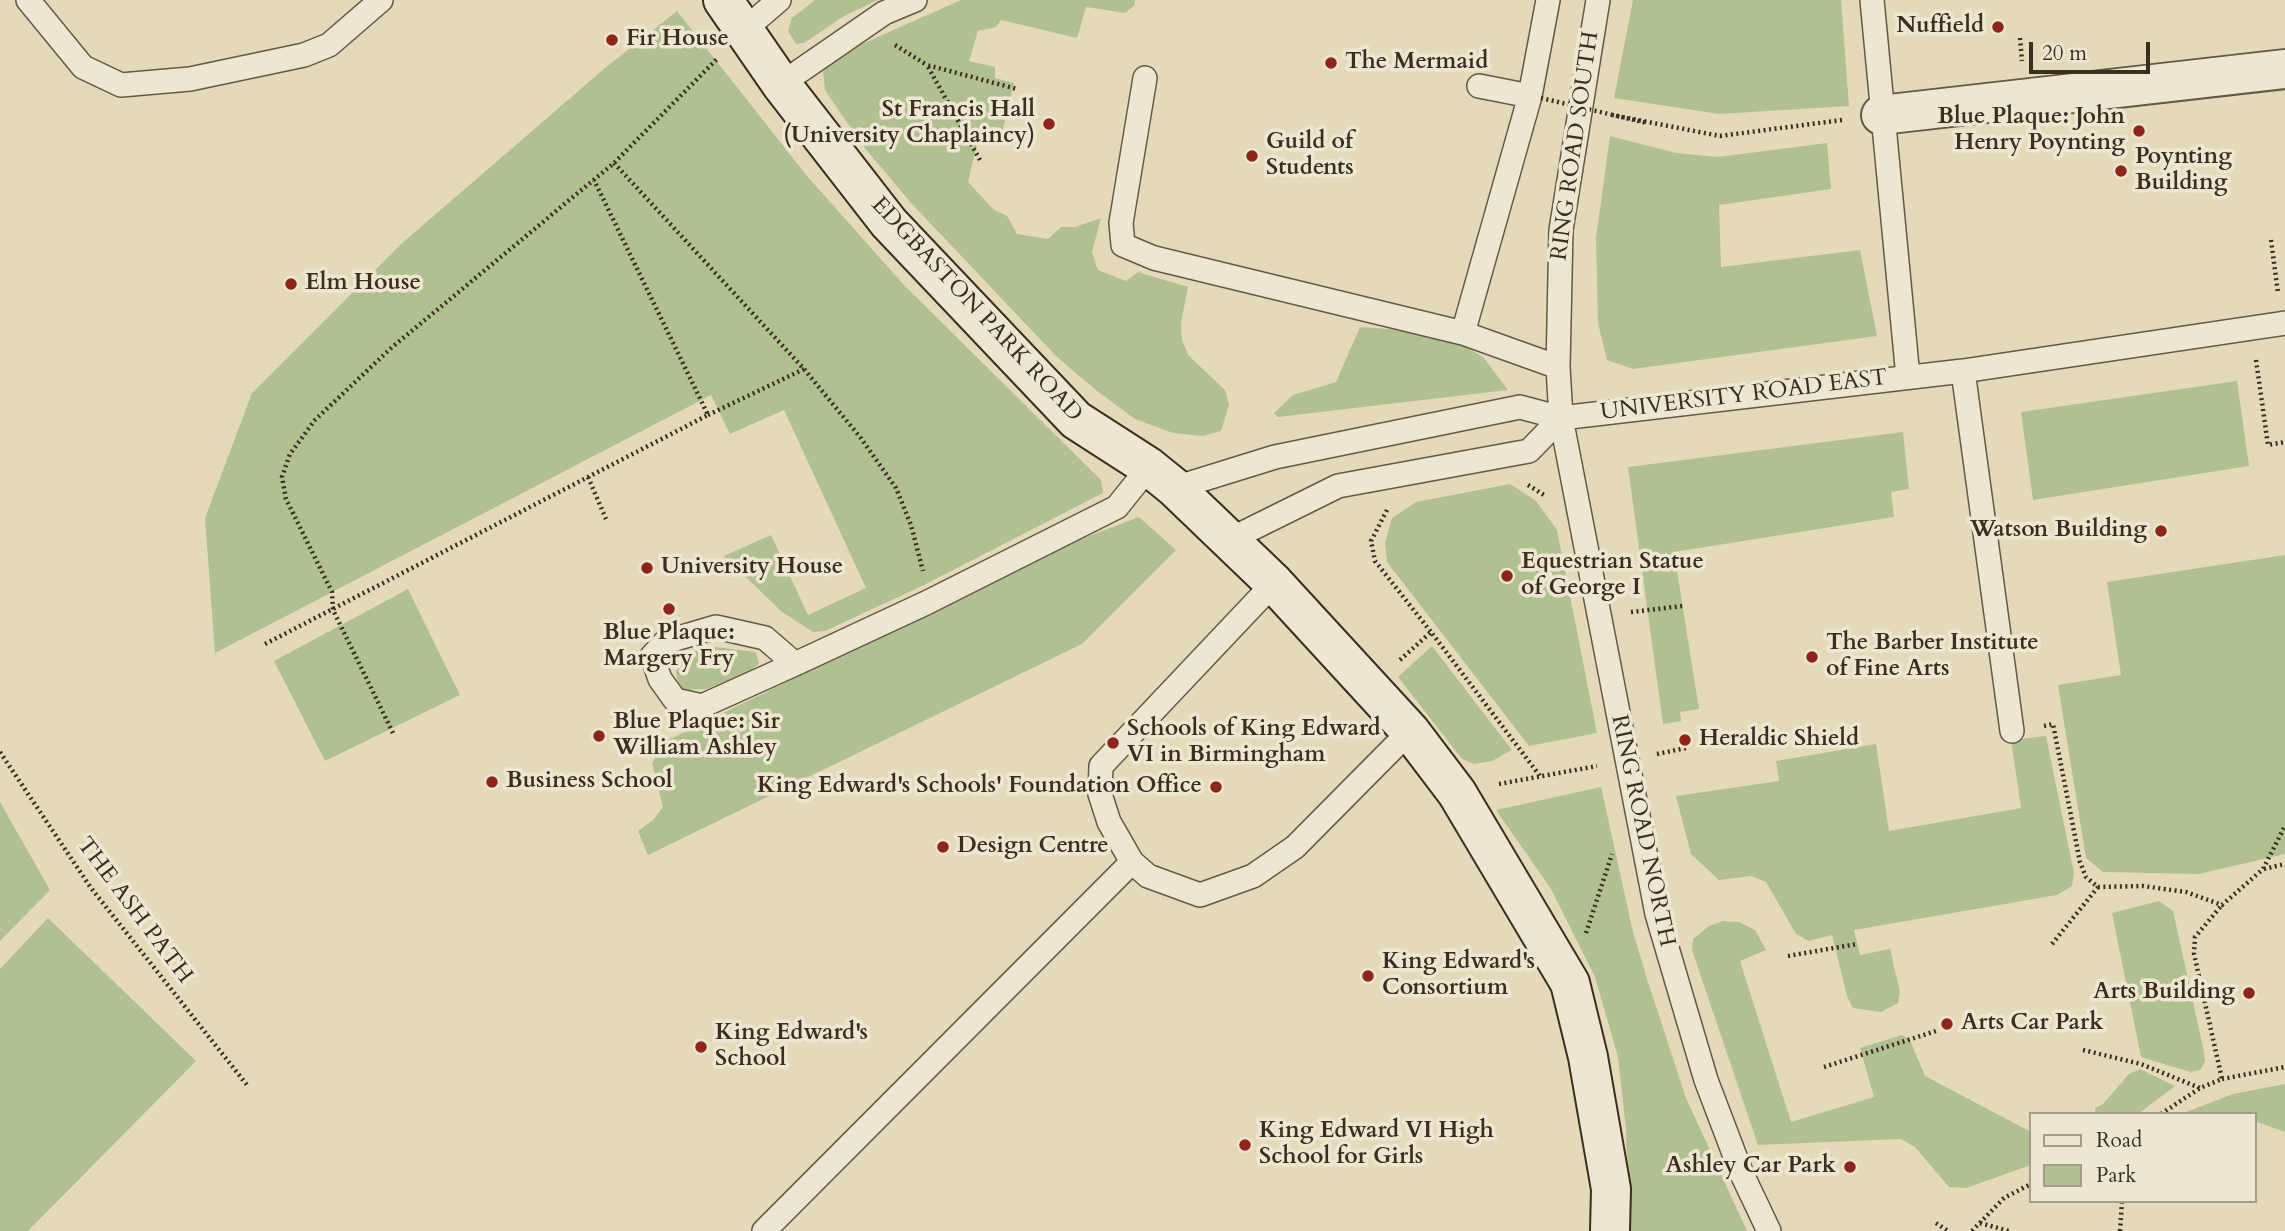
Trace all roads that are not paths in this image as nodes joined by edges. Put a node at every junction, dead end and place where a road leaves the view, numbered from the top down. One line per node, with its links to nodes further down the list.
1 (28, 0): 2 (lane)
2 (381, 0)
3 (779, 0): 8 (lane)
4 (915, 0): 11 (lane)
5 (1548, 0): 13 (lane)
6 (1598, 0): 17 (lane, RING ROAD SOUTH)
7 (1872, 0): 14 (lane)
8 (733, 15): 11 (street, EDGBASTON PARK ROAD)
9 (2285, 69): 14 (street)
10 (1145, 78): 16 (lane)
11 (781, 84): 21 (street, EDGBASTON PARK ROAD)
12 (1479, 86): 13 (lane)
13 (1535, 97): 16 (lane)
14 (1881, 115): 19 (lane)
15 (2285, 323): 18 (lane, UNIVERSITY ROAD EAST)
16 (1463, 333): 17 (lane)
17 (1558, 367): 20 (lane, RING ROAD SOUTH)
18 (1963, 371): 19 (lane, UNIVERSITY ROAD EAST); 25 (lane)
19 (1908, 377): 20 (lane, UNIVERSITY ROAD EAST)
20 (1561, 418): 21 (lane); 22 (lane); 30 (lane, RING ROAD NORTH)
21 (1162, 478): 22 (street, EDGBASTON PARK ROAD); 24 (lane)
22 (1229, 540): 23 (street, EDGBASTON PARK ROAD)
23 (1274, 583): 26 (street, EDGBASTON PARK ROAD); 27 (lane)
24 (795, 664): 24 (lane)
25 (2012, 731)
26 (1410, 732): 27 (lane); 29 (street, EDGBASTON PARK ROAD)
27 (1132, 862): 28 (lane)
28 (764, 1231)
29 (1610, 1231)
30 (1769, 1231)

